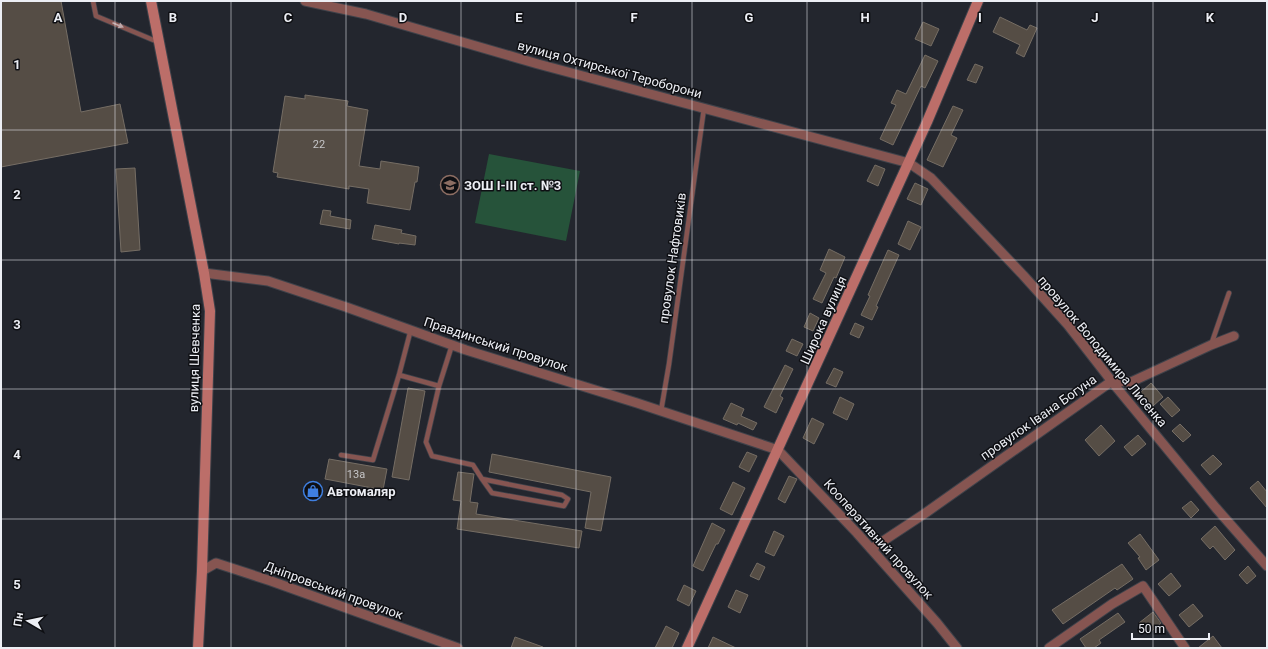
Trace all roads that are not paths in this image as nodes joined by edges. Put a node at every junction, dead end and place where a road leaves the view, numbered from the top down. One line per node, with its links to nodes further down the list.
1 (93, 1): 5 (lane, one-way to 5)
2 (151, 1): 5 (street, вулиця Шевченка)
3 (305, 1): 6 (street, вулиця Охтирської Тероборони)
4 (978, 1): 7 (street, Широка вулиця)
5 (160, 43): 8 (street, вулиця Шевченка)
6 (704, 108): 7 (street, вулиця Охтирської Тероборони); 17 (lane, провулок Нафтовиків)
7 (909, 163): 15 (street, провулок Володимира Лисенка); 18 (street, Широка вулиця)
8 (204, 273): 10 (street, Правдинський провулок); 23 (street, вулиця Шевченка)
9 (1229, 293): 13 (lane)
10 (411, 329): 12 (street, Правдинський провулок); 14 (lane)
11 (1234, 336): 13 (street, провулок Івана Богуна)
12 (452, 345): 16 (lane); 17 (street, Правдинський провулок)
13 (1211, 345): 15 (street, провулок Івана Богуна)
14 (399, 375): 16 (lane); 19 (lane)
15 (1112, 381): 21 (street, провулок Івана Богуна); 22 (street, провулок Володимира Лисенка)
16 (439, 386): 20 (lane)
17 (660, 411): 18 (street, Правдинський провулок)
18 (778, 450): 21 (street, Кооперативний провулок); 26 (street, Широка вулиця)
19 (341, 455)
20 (482, 478): 20 (lane)
21 (871, 549): 27 (street, Кооперативний провулок)
22 (1267, 566)
23 (202, 571): 24 (street, вулиця Шевченка); 25 (street, Дніпровський провулок)
24 (198, 648)
25 (458, 648)
26 (687, 648)
27 (957, 648)
28 (1049, 648): 29 (street)
29 (1185, 648)

